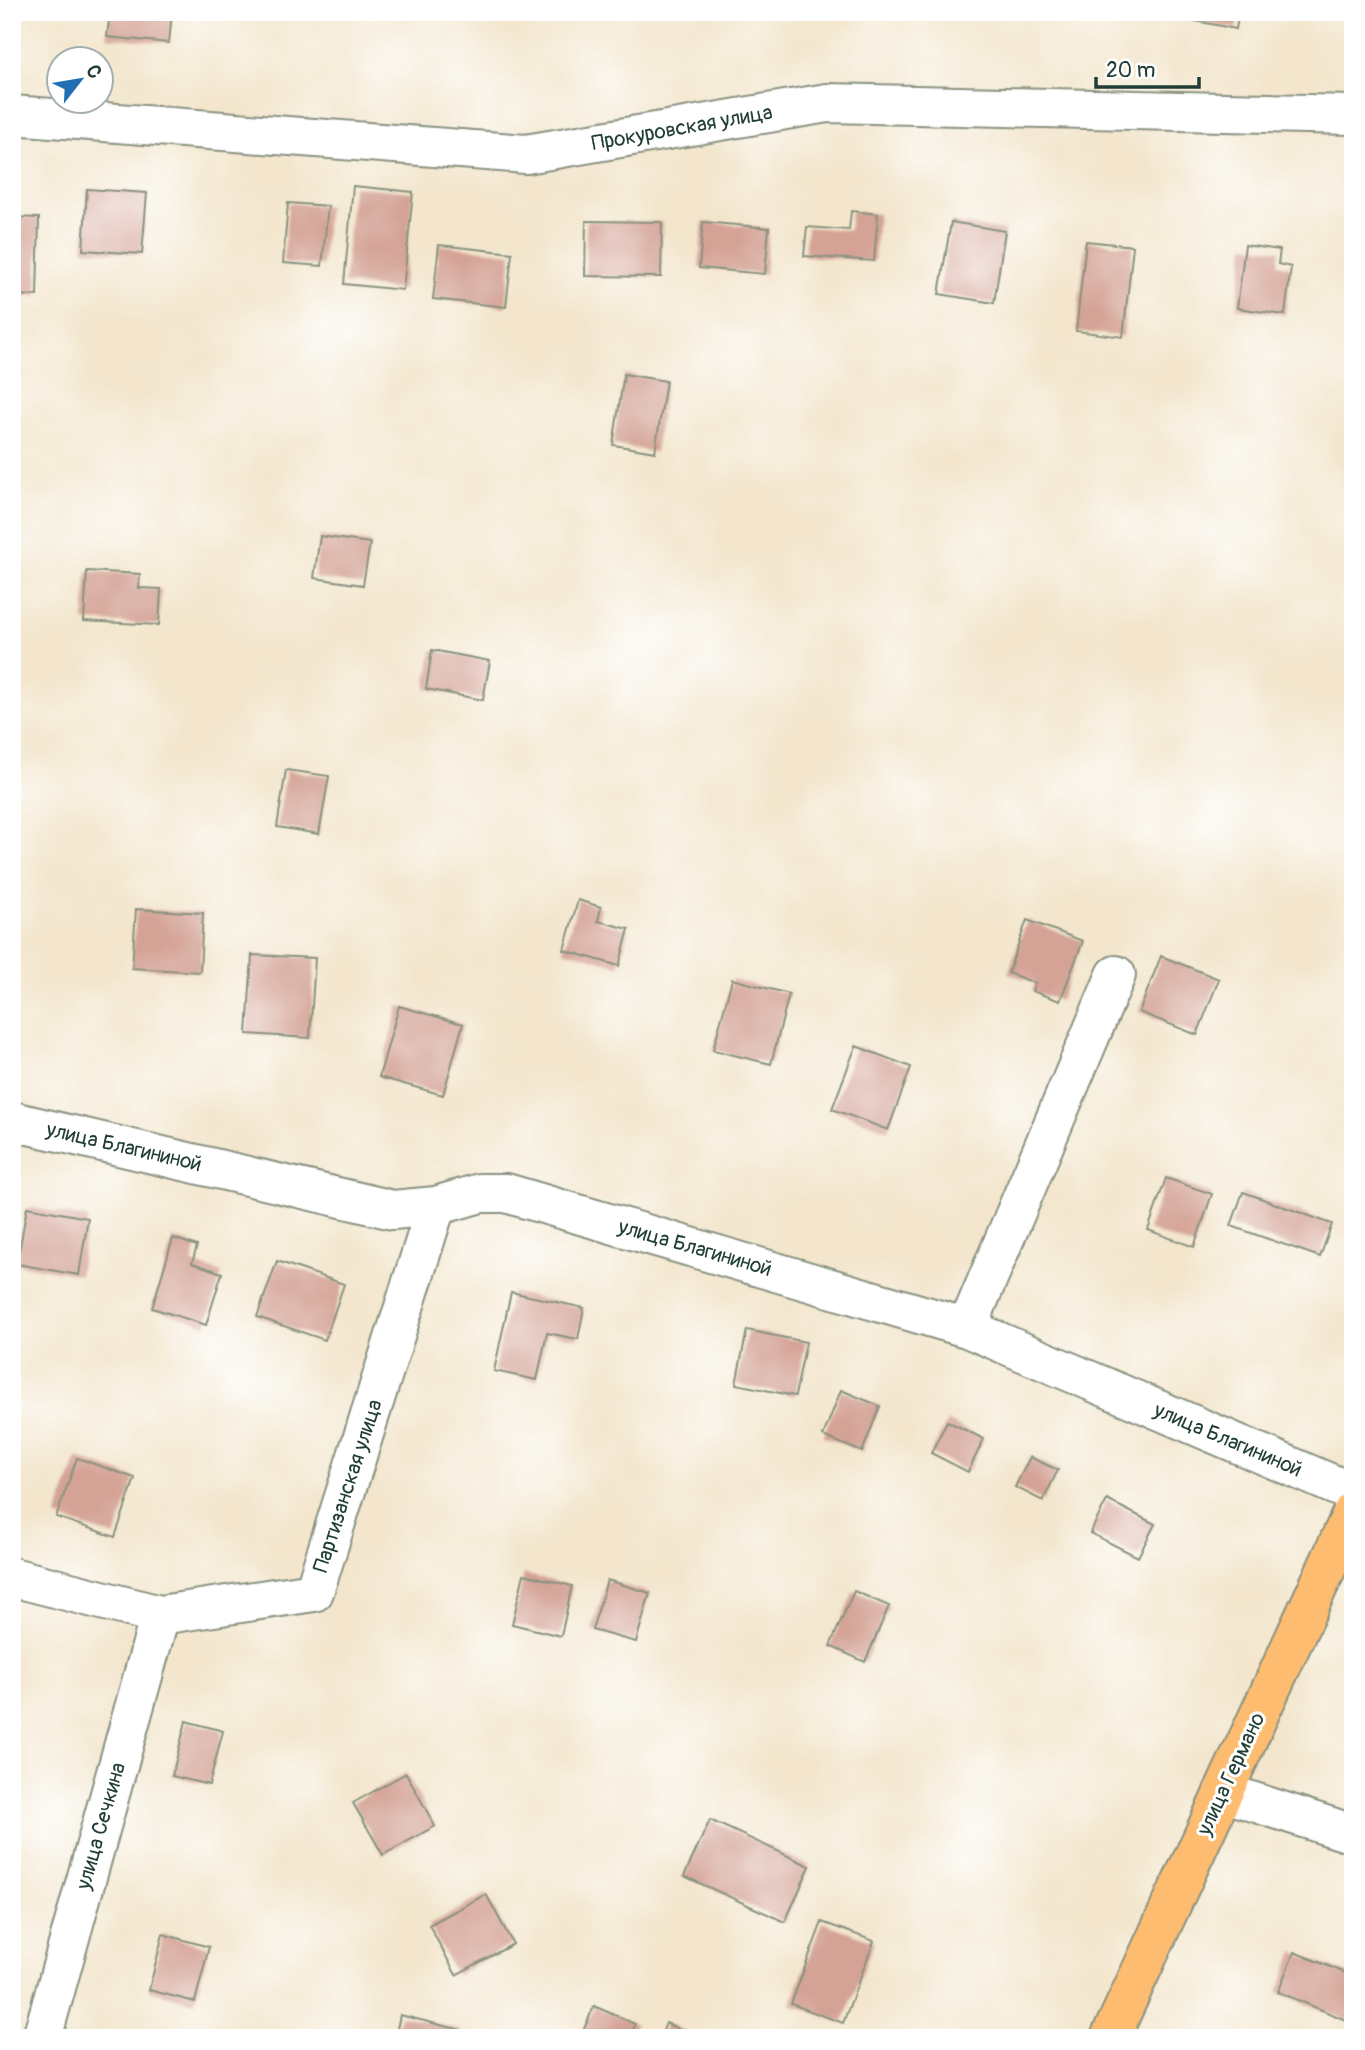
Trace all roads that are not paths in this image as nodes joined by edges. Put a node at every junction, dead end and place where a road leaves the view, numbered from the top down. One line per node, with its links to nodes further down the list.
1 (12, 115): 2 (street, Прокуровская улица)
2 (1353, 115)
3 (1116, 975): 6 (street)
4 (12, 1121): 5 (street, улица Благининой)
5 (436, 1206): 6 (street, улица Благининой); 10 (street, Партизанская улица)
6 (967, 1328): 7 (street, улица Благининой)
7 (1353, 1493)
8 (1353, 1511): 11 (main road, улица Германо)
9 (12, 1577): 10 (street, Партизанская улица)
10 (160, 1615): 13 (street, улица Сечкина)
11 (1223, 1792): 12 (street); 14 (main road, улица Германо)
12 (1353, 1834)
13 (41, 2038)
14 (1110, 2038)

